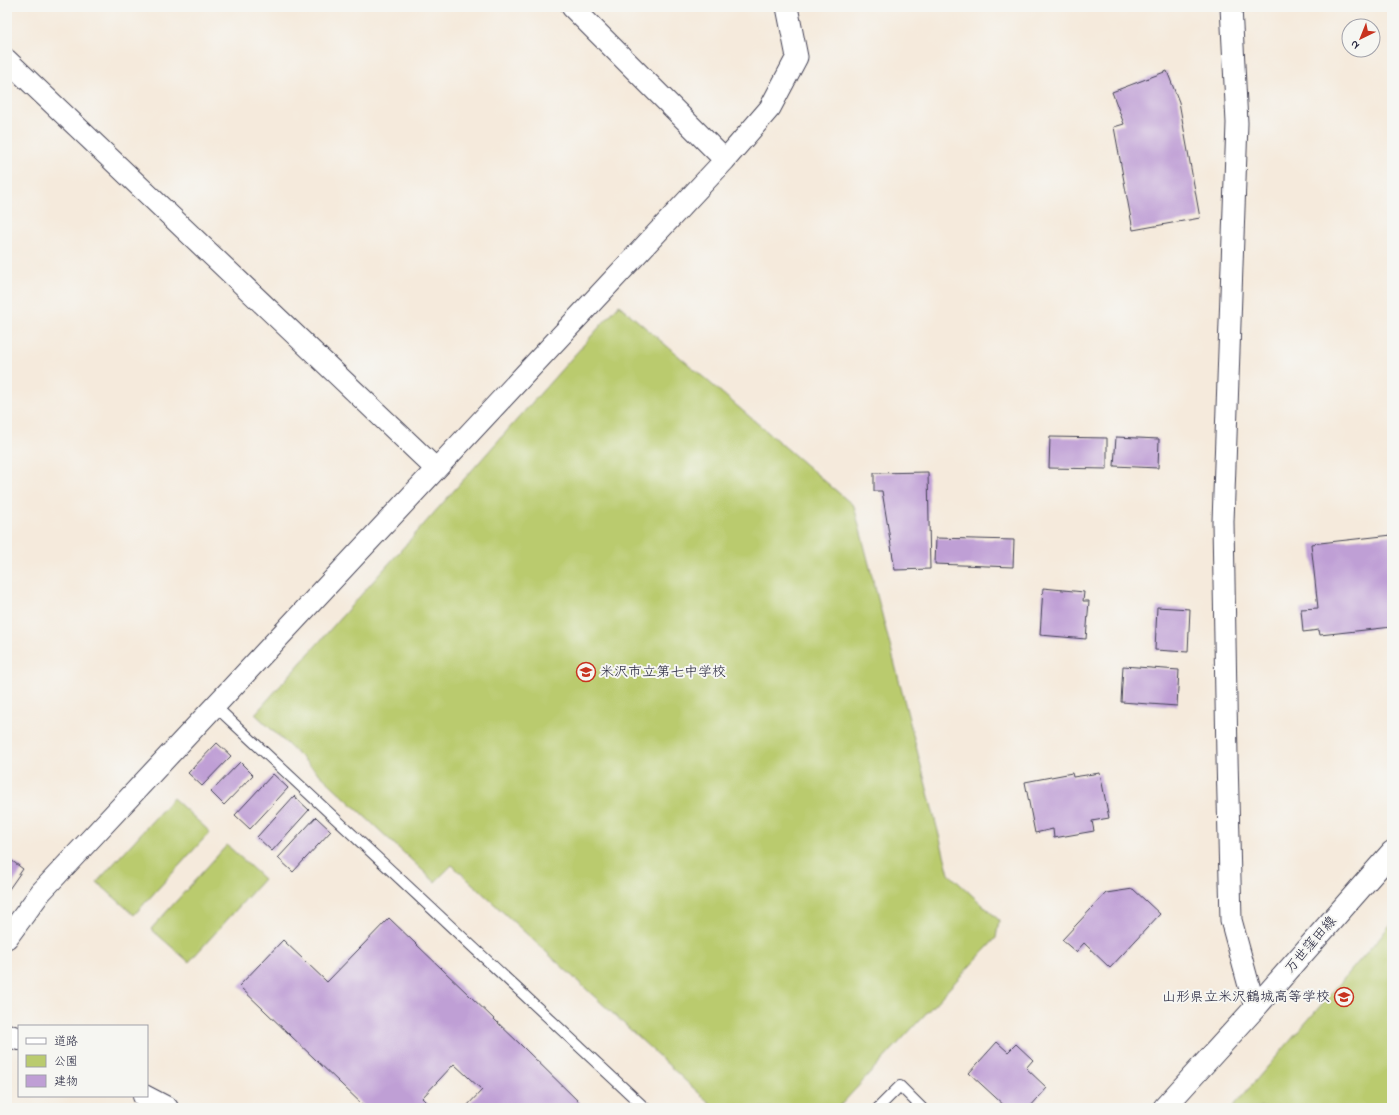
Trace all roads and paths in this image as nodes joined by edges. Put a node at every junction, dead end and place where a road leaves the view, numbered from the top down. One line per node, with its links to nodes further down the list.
1 (572, 7): 5 (street)
2 (787, 7): 5 (street)
3 (1230, 7): 10 (street)
4 (7, 60): 6 (street)
5 (725, 160): 6 (street)
6 (436, 469): 7 (street)
7 (215, 706): 9 (street); 15 (lane)
8 (1392, 852): 10 (main road, 万世窪田線)
9 (7, 938)
10 (1255, 1008): 18 (main road, 万世窪田線)
11 (7, 1035): 12 (main road)
12 (18, 1039)
13 (146, 1097): 14 (main road)
14 (167, 1108)
15 (645, 1108)
16 (878, 1108): 17 (lane)
17 (922, 1108)
18 (1164, 1108)

